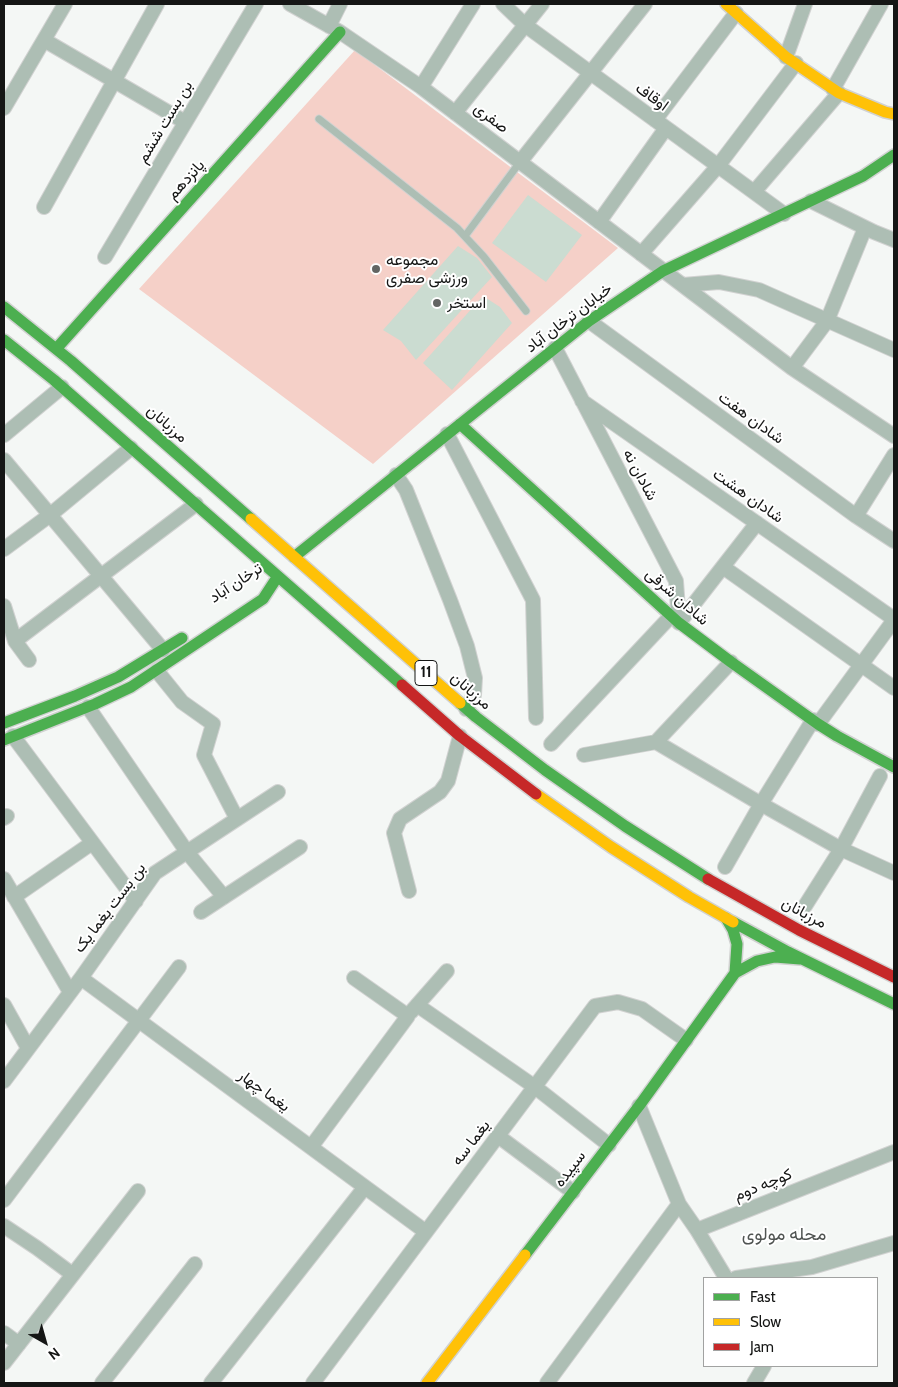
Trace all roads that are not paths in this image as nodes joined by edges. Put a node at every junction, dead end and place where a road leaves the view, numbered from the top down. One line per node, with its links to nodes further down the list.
1 (65, 4): 15 (street)
2 (157, 4): 18 (street)
3 (256, 4): 26 (street, بن بست ششم)
4 (290, 4): 14 (street, صفری)
5 (340, 4): 14 (street)
6 (472, 4): 19 (street)
7 (503, 4): 13 (street, اوقاف)
8 (542, 4): 13 (street)
9 (645, 4): 17 (street)
10 (804, 4): 16 (street)
11 (881, 4): 20 (street)
12 (731, 8): 16 (street); 25 (street)
13 (525, 25): 17 (street, اوقاف); 22 (street)
14 (335, 29): 19 (street, صفری); 49 (street, پانزدهم)
15 (44, 40): 18 (street); 21 (street)
16 (791, 60): 20 (street); 30 (street)
17 (590, 72): 25 (street, اوقاف); 29 (street)
18 (114, 82): 26 (street); 33 (street)
19 (421, 87): 22 (street, صفری)
20 (836, 91): 23 (street); 31 (street)
21 (4, 108)
22 (455, 113): 29 (street, صفری)
23 (894, 114)
24 (319, 119): 37 (lane)
25 (655, 120): 27 (street, اوقاف)
26 (185, 122): 40 (street, بن بست ششم)
27 (666, 128): 30 (street, اوقاف); 35 (street)
28 (894, 155): 32 (street, خیابان ترخان آباد)
29 (520, 162): 35 (street, صفری); 37 (lane)
30 (718, 166): 31 (street, اوقاف); 39 (street)
31 (754, 192): 34 (street, اوقاف)
32 (811, 201): 34 (street, خیابان ترخان آباد); 36 (street)
33 (44, 207)
34 (784, 214): 41 (street, خیابان ترخان آباد)
35 (599, 222): 39 (street, صفری)
36 (865, 228): 38 (street); 46 (street)
37 (465, 236): 44 (lane)
38 (894, 240)
39 (641, 254): 41 (street, صفری)
40 (104, 257)
41 (663, 271): 42 (street, صفری); 45 (street, خیابان ترخان آباد)
42 (682, 285): 46 (street); 51 (street, صفری)
43 (4, 307): 49 (street, مرزبانان / 11)
44 (526, 311)
45 (589, 321): 48 (street, خیابان ترخان آباد); 64 (street, شادان هفت)
46 (827, 321): 50 (street); 51 (street)
47 (4, 340): 52 (street, مرزبانان / 11)
48 (554, 348): 53 (street, شادان نه); 54 (street, خیابان ترخان آباد)
49 (56, 349): 68 (street, مرزبانان / 11)
50 (894, 350)
51 (792, 368): 57 (street, صفری)
52 (62, 387): 56 (street); 58 (street, مرزبانان / 11)
53 (582, 401): 65 (street, شادان هشت); 73 (street, شادان نه)
54 (460, 424): 55 (street, خیابان ترخان آباد); 73 (street, شادان شرقی)
55 (447, 434): 61 (street, خیابان ترخان آباد); 85 (street)
56 (4, 435)
57 (894, 436)
58 (131, 448): 62 (street, مرزبانان / 11); 63 (street)
59 (894, 455): 64 (street)
60 (4, 460): 63 (street)
61 (396, 476): 68 (street, خیابان ترخان آباد); 84 (street)
62 (196, 504): 68 (street, مرزبانان / 11); 70 (street)
63 (50, 515): 67 (street); 70 (street)
64 (856, 516): 66 (street, شادان هفت)
65 (756, 523): 69 (street); 74 (street, شادان هشت)
66 (894, 541)
67 (4, 549)
68 (286, 567): 71 (street, ترخان آباد); 81 (street, ترخان آباد); 84 (street, مرزبانان / 11); 88 (street, مرزبانان / 11)
69 (723, 567): 73 (street); 80 (street)
70 (102, 577): 76 (street); 77 (street)
71 (256, 588)
72 (4, 606): 76 (street)
73 (675, 619): 79 (street, شادان شرقی); 91 (street)
74 (894, 619): 80 (street)
75 (194, 630): 77 (street)
76 (15, 642): 78 (street)
77 (163, 650): 87 (street)
78 (29, 660)
79 (731, 662): 86 (street, شادان شرقی); 90 (street)
80 (862, 665): 82 (street); 86 (street)
81 (157, 671): 83 (street, ترخان آباد); 97 (street)
82 (894, 688)
83 (88, 708): 89 (street, ترخان آباد); 101 (street)
84 (466, 709): 116 (street, مرزبانان / 11)
85 (536, 718)
86 (815, 722): 93 (street, شادان شرقی); 96 (street)
87 (4, 723)
88 (460, 736): 105 (street); 111 (street, مرزبانان / 11)
89 (8, 738): 98 (street)
90 (656, 742): 92 (street); 96 (street)
91 (551, 744)
92 (584, 755)
93 (894, 767)
94 (880, 776): 100 (street)
95 (278, 792): 97 (street, بن بست یغما یک)
96 (762, 804): 100 (street); 102 (street)
97 (237, 819): 101 (street, بن بست یغما یک)
98 (92, 843): 107 (street); 108 (street)
99 (300, 846): 106 (street)
100 (841, 849): 103 (street); 109 (street)
101 (187, 852): 106 (street); 108 (street, بن بست یغما یک)
102 (724, 867)
103 (894, 873)
104 (4, 879): 107 (street)
105 (408, 891)
106 (224, 897): 110 (street)
107 (14, 898): 119 (street)
108 (136, 901): 117 (street, بن بست یغما یک)
109 (806, 906)
110 (201, 912)
111 (726, 918): 112 (street, مرزبانان / 11); 115 (street)
112 (800, 959): 115 (street, سپیده); 120 (street, مرزبانان / 11)
113 (179, 967): 123 (street)
114 (447, 971): 122 (street)
115 (736, 973): 124 (street, سپیده)
116 (894, 976)
117 (81, 978): 119 (street, بن بست یغما یک); 123 (street, یغما چهار)
118 (354, 978): 122 (street)
119 (70, 992): 125 (street, بن بست یغما یک)
120 (894, 1004)
121 (4, 1006): 125 (street)
122 (412, 1010): 127 (street); 131 (street)
123 (139, 1020): 131 (street, یغما چهار); 136 (street)
124 (686, 1040): 127 (street, یغما سه); 128 (street, سپیده)
125 (28, 1048): 126 (street, بن بست یغما یک)
126 (4, 1081)
127 (535, 1087): 129 (street, یغما سه); 130 (street)
128 (638, 1106): 130 (street, سپیده); 137 (street)
129 (498, 1136): 135 (street); 140 (street, یغما سه)
130 (609, 1145): 135 (street, سپیده)
131 (311, 1147): 133 (street, یغما چهار)
132 (894, 1152): 139 (street, کوچه دوم)
133 (365, 1187): 140 (street, یغما چهار); 152 (street)
134 (138, 1191): 144 (street)
135 (573, 1192): 154 (street, سپیده)
136 (4, 1200)
137 (679, 1204): 139 (street); 155 (street)
138 (4, 1226): 144 (street)
139 (697, 1230): 145 (street)
140 (426, 1232): 153 (street, یغما سه)
141 (894, 1243): 143 (street)
142 (194, 1264): 151 (street)
143 (809, 1272): 146 (street)
144 (72, 1274): 148 (street)
145 (725, 1277)
146 (748, 1277)
147 (4, 1333): 148 (street)
148 (19, 1344): 149 (street)
149 (4, 1363)
150 (763, 1367): 156 (street)
151 (102, 1383)
152 (210, 1383)
153 (313, 1383)
154 (427, 1383)
155 (547, 1383)
156 (754, 1383)

